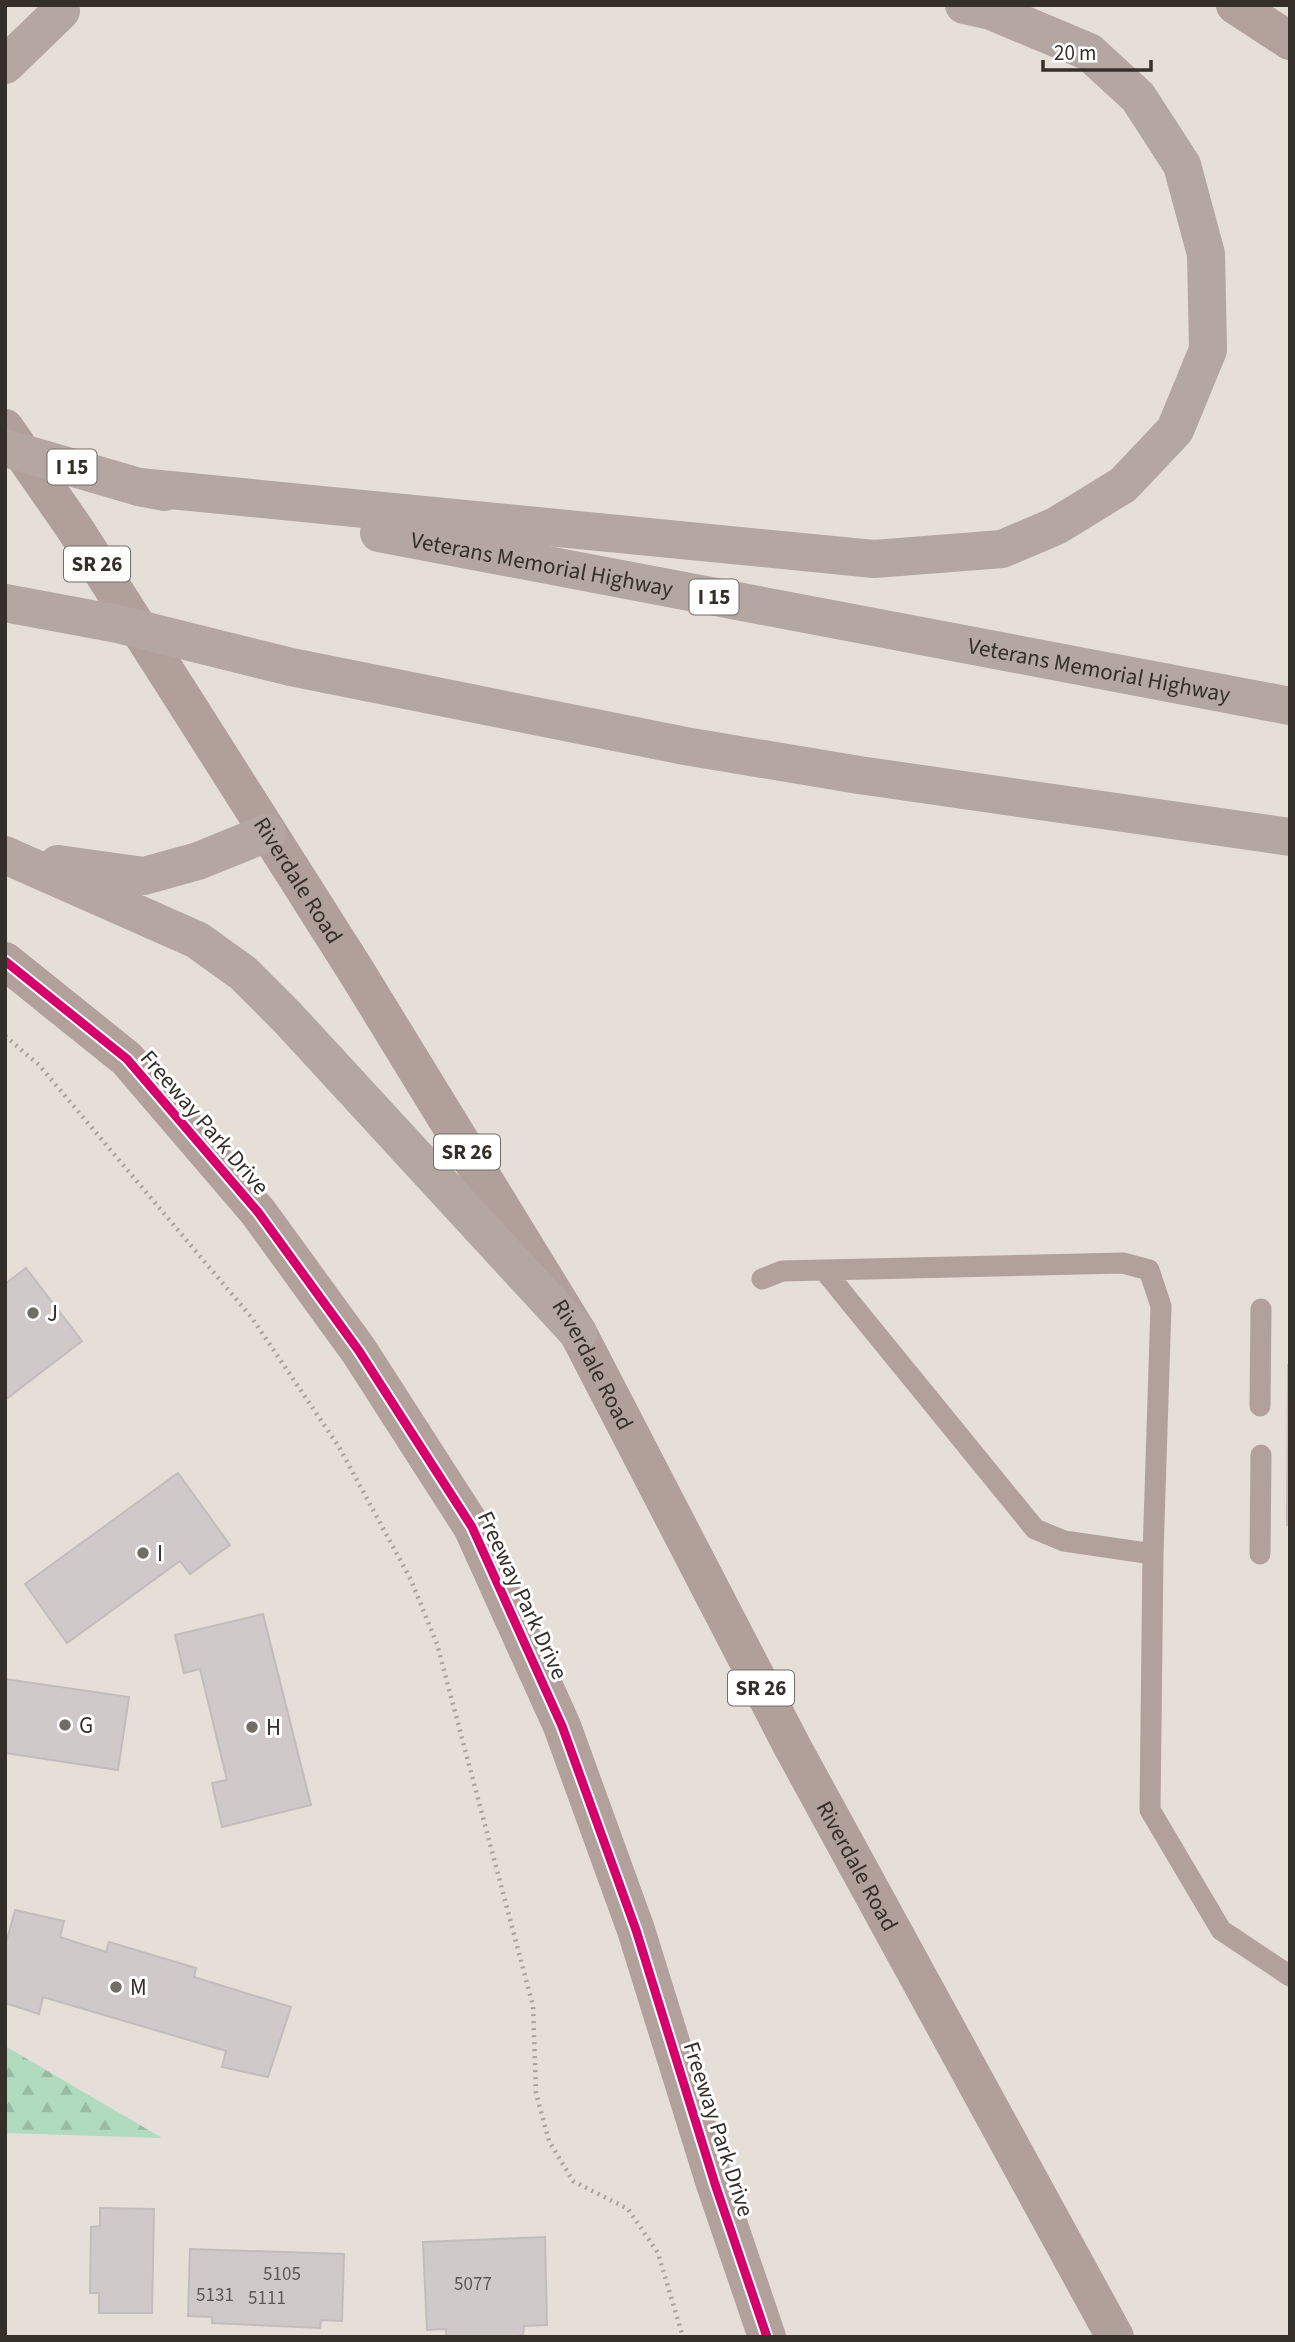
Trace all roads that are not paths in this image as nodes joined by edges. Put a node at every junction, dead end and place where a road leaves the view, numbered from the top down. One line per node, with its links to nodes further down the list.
1 (964, 5): 9 (highway)
2 (1235, 5): 4 (street)
3 (65, 8): 5 (highway); 6 (highway)
4 (1290, 41)
5 (5, 44)
6 (5, 65)
7 (5, 428): 12 (main road, Riverdale Road / SR 26)
8 (5, 448): 9 (highway, Veterans Memorial Highway / I 15)
9 (139, 487): 11 (highway, Veterans Memorial Highway / I 15)
10 (5, 603): 13 (highway)
11 (1290, 706)
12 (267, 833): 14 (highway); 19 (main road, Riverdale Road / SR 26)
13 (1290, 837)
14 (8, 856): 19 (highway)
15 (5, 961): 25 (street, Freeway Park Drive)
16 (824, 1270): 17 (lane); 22 (lane); 22 (lane)
17 (762, 1279)
18 (1261, 1309): 20 (lane)
19 (578, 1333): 26 (main road, Riverdale Road / SR 26)
20 (1260, 1406)
21 (1261, 1455): 23 (lane)
22 (1153, 1553): 24 (lane)
23 (1260, 1554)
24 (1290, 1976)
25 (767, 2337)
26 (1115, 2337)

